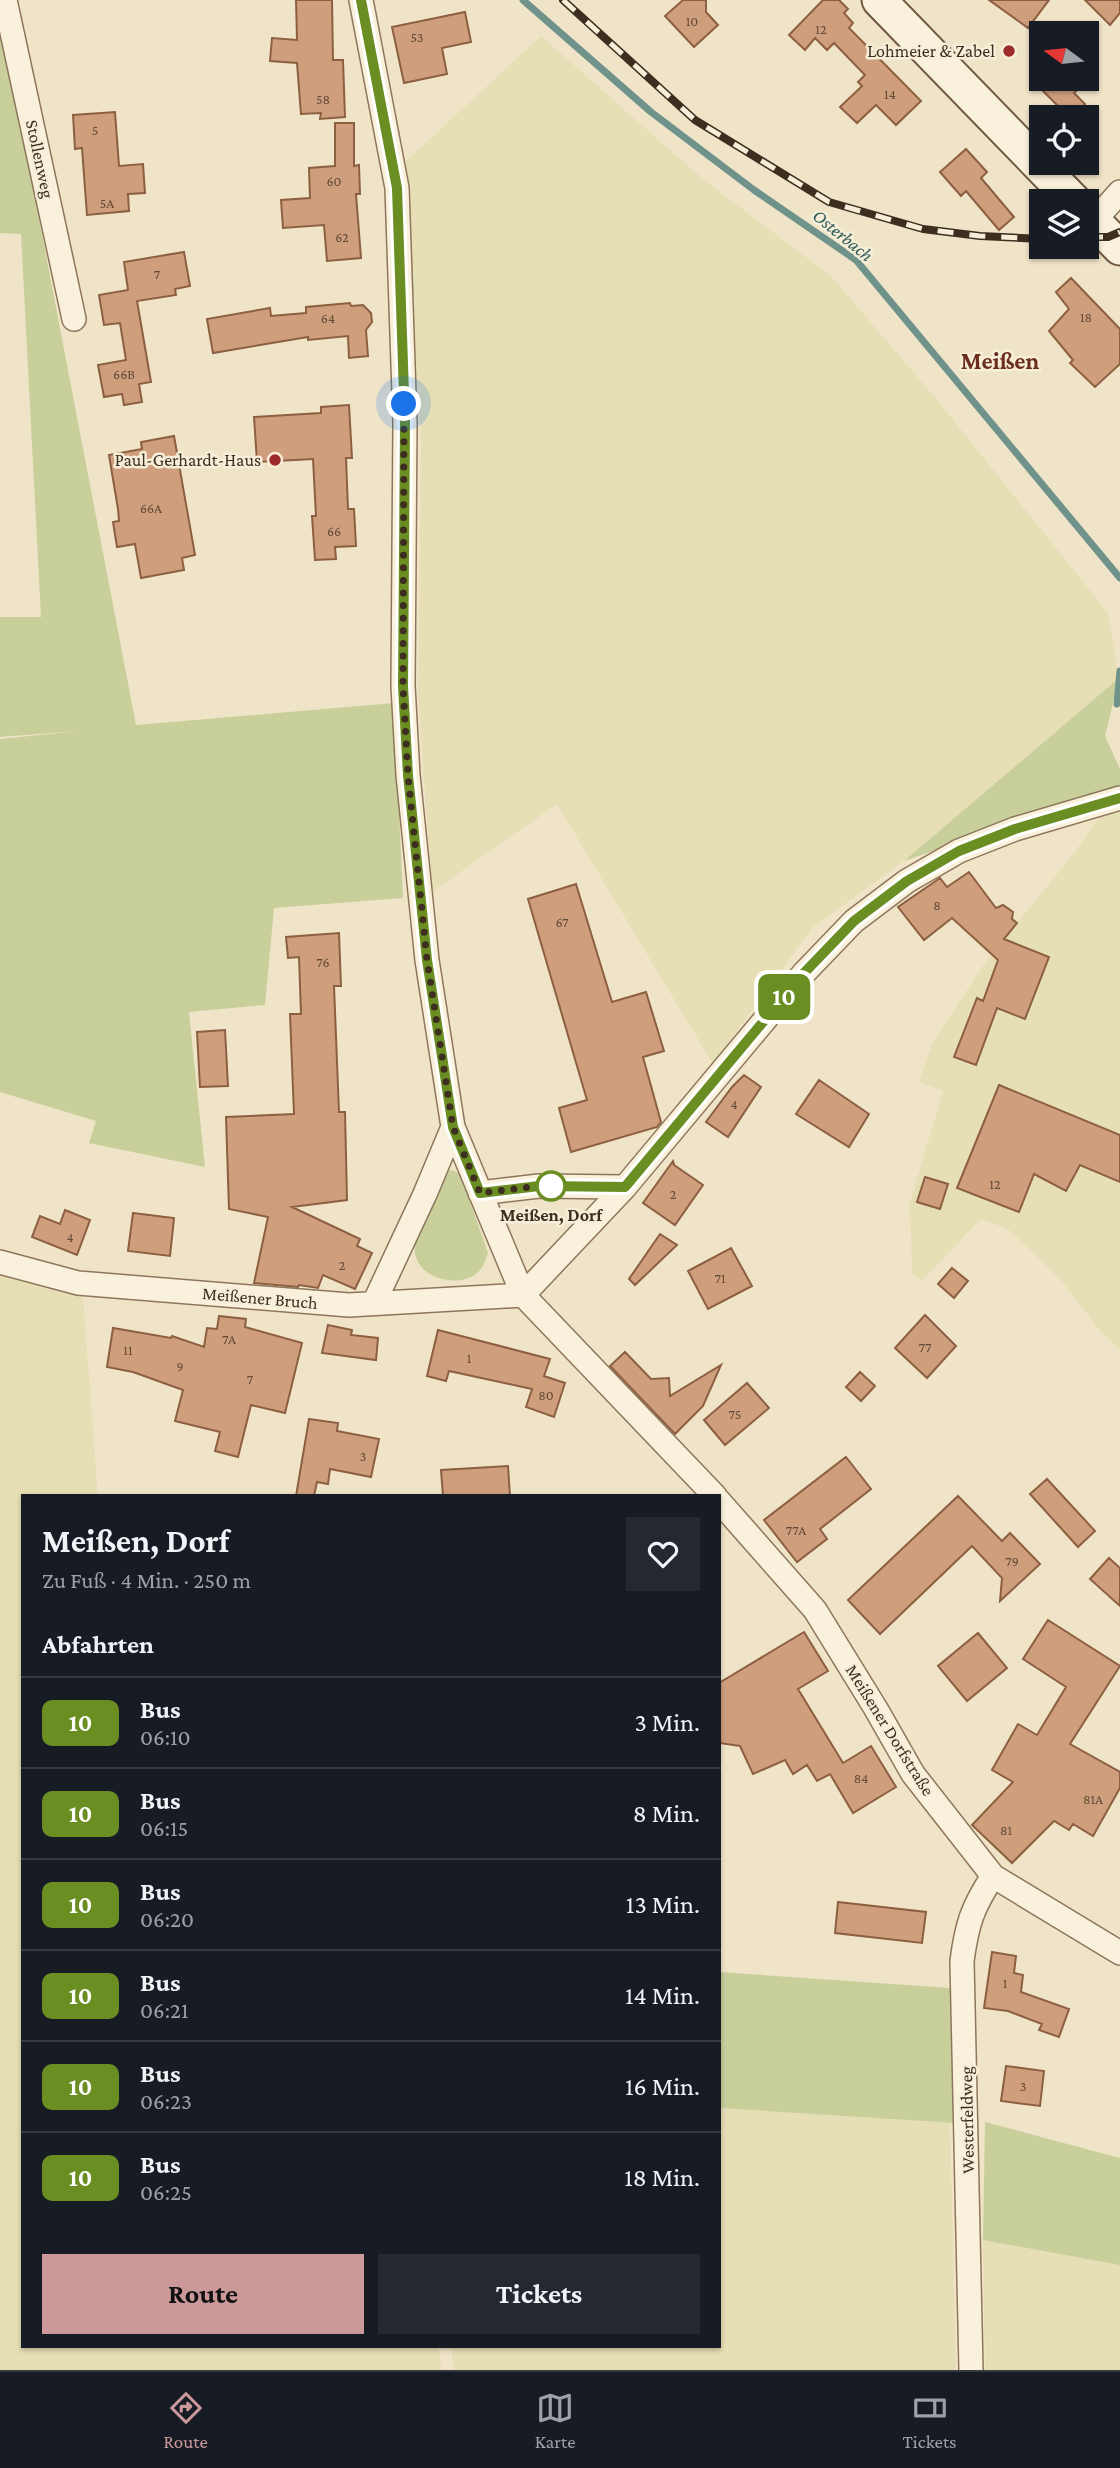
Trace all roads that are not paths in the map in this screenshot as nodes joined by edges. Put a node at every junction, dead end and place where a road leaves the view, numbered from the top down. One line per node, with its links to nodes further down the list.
1 (5, 0): 9 (street, Stollenweg)
2 (361, 0): 11 (street)
3 (879, 0): 4 (street)
4 (1063, 189)
5 (1120, 192): 6 (street)
6 (1099, 204)
7 (1099, 226): 8 (street)
8 (1120, 248)
9 (74, 319)
10 (1120, 798): 12 (street)
11 (453, 1127): 13 (street); 16 (street)
12 (625, 1187): 13 (street); 15 (street)
13 (480, 1193): 15 (street)
14 (0, 1262): 16 (street, Meißener Bruch)
15 (523, 1295): 16 (street, Meißener Bruch); 17 (street)
16 (374, 1303)
17 (713, 1494)
18 (721, 1503): 19 (street, Meißener Dorfstraße)
19 (993, 1877): 20 (street, Meißener Dorfstraße); 21 (street, Westerfeldweg)
20 (1120, 1953)
21 (971, 2370)

